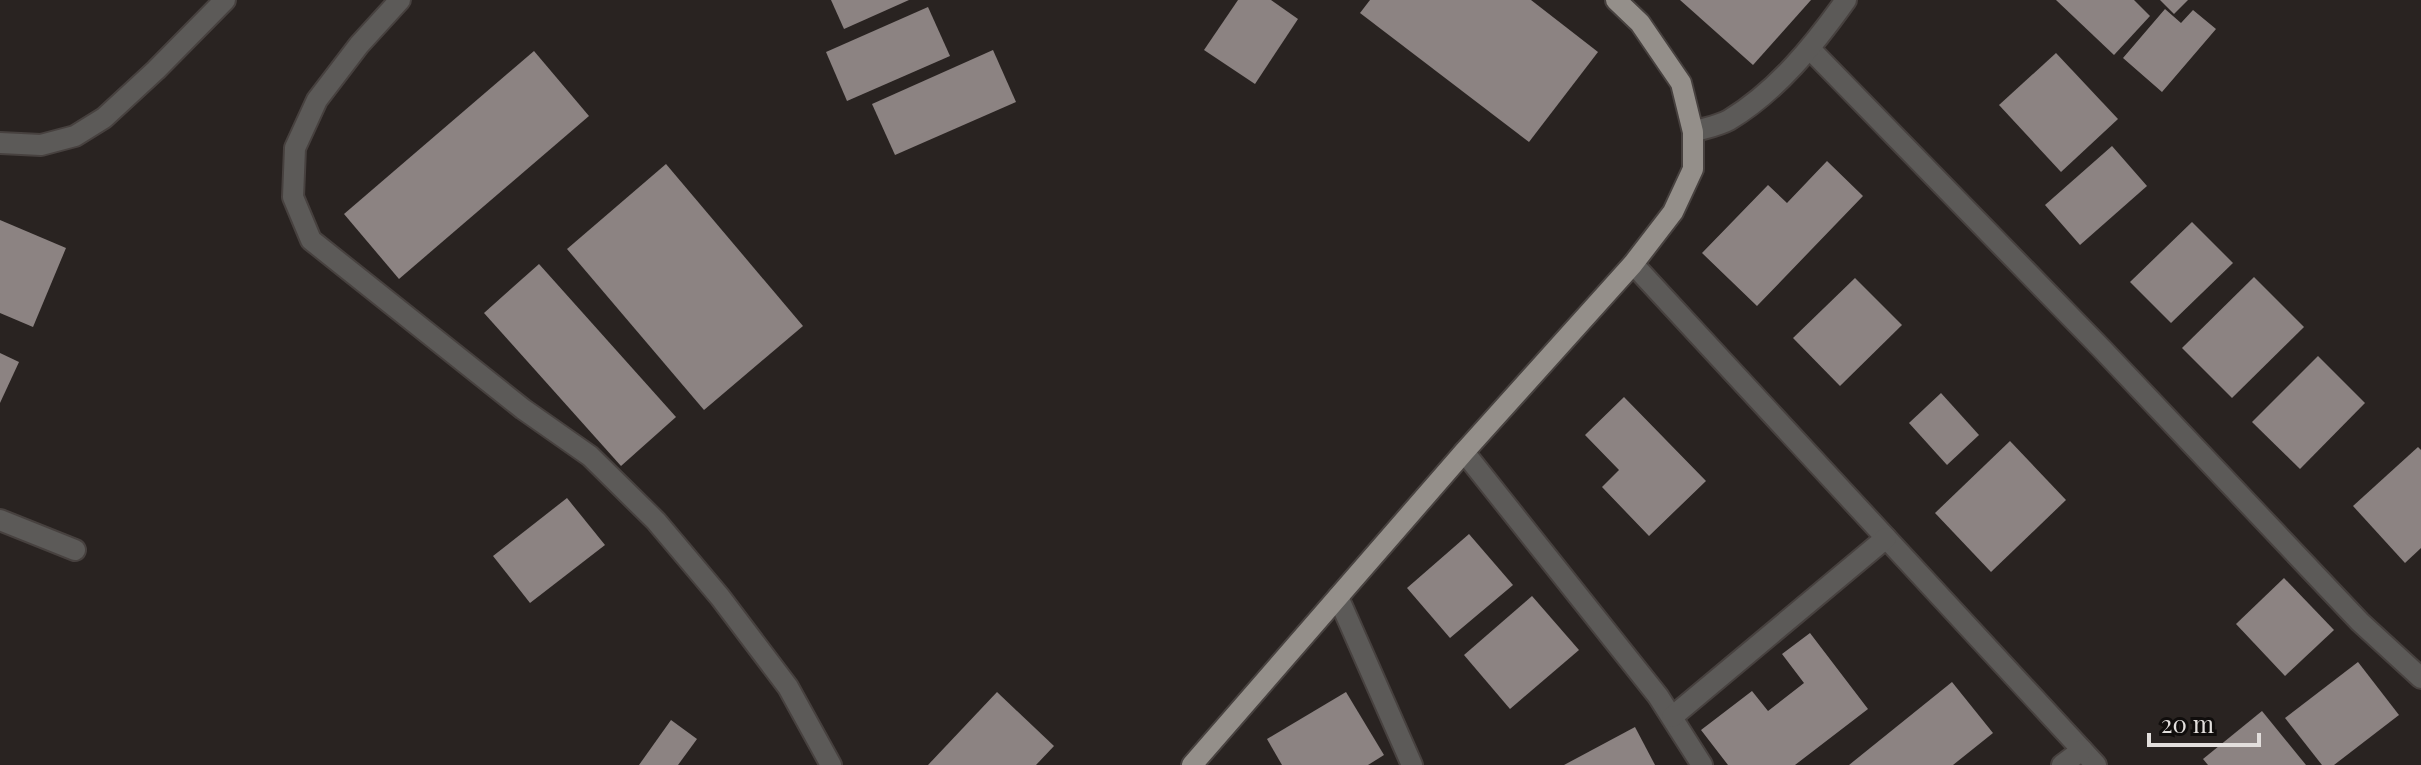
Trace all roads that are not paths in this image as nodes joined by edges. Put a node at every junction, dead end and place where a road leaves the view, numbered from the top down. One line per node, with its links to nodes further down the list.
1 (225, 0): 7 (street)
2 (400, 0): 17 (street)
3 (1616, 0): 6 (main road)
4 (1846, 0): 5 (street)
5 (1811, 50): 6 (street); 14 (street)
6 (1693, 132): 8 (main road)
7 (0, 143)
8 (1633, 264): 9 (main road); 11 (street)
9 (1464, 452): 13 (main road); 15 (street)
10 (0, 520): 12 (street)
11 (1886, 538): 15 (street); 16 (street)
12 (75, 550)
13 (1338, 597): 18 (main road); 19 (street)
14 (2421, 678)
15 (1672, 717): 20 (street)
16 (2089, 757): 21 (street)
17 (831, 765)
18 (1192, 765)
19 (1412, 765)
20 (1702, 765)
21 (2062, 765)

